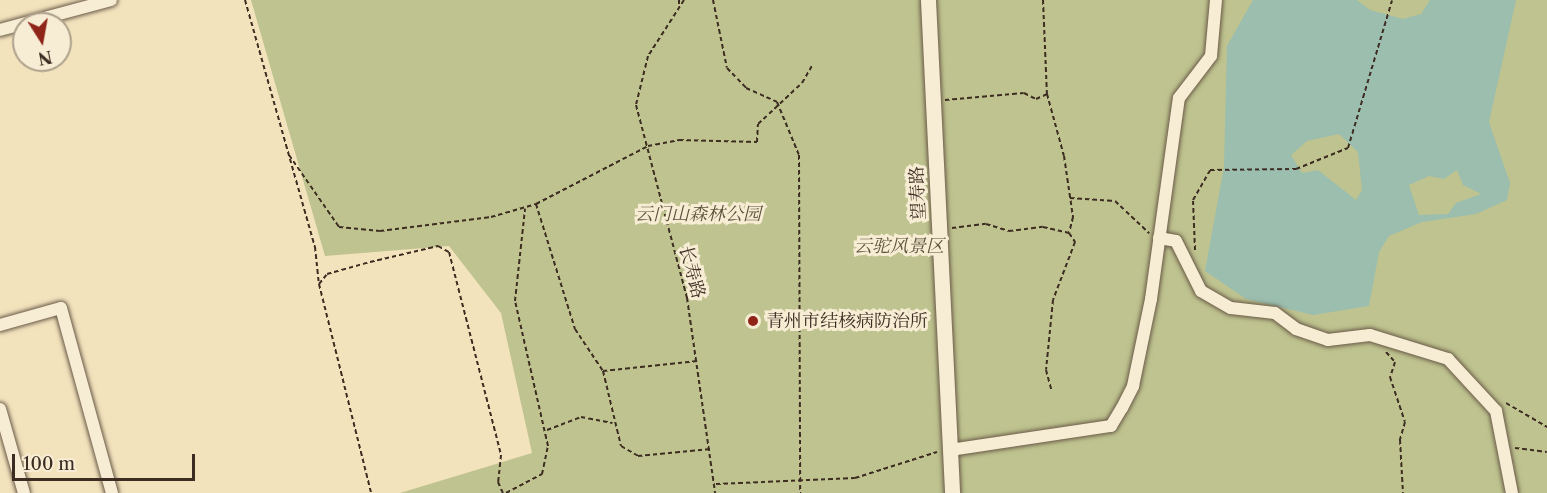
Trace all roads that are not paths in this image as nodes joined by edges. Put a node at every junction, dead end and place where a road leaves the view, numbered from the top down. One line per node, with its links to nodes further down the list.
1 (111, 0): 4 (street)
2 (928, 0): 8 (street, 望寿路)
3 (1216, 0): 5 (street)
4 (0, 30)
5 (1159, 238): 8 (street); 12 (street)
6 (0, 325): 10 (street)
7 (0, 409): 9 (street)
8 (950, 450): 11 (street, 望寿路)
9 (24, 493)
10 (112, 493)
11 (952, 493)
12 (1512, 493)

